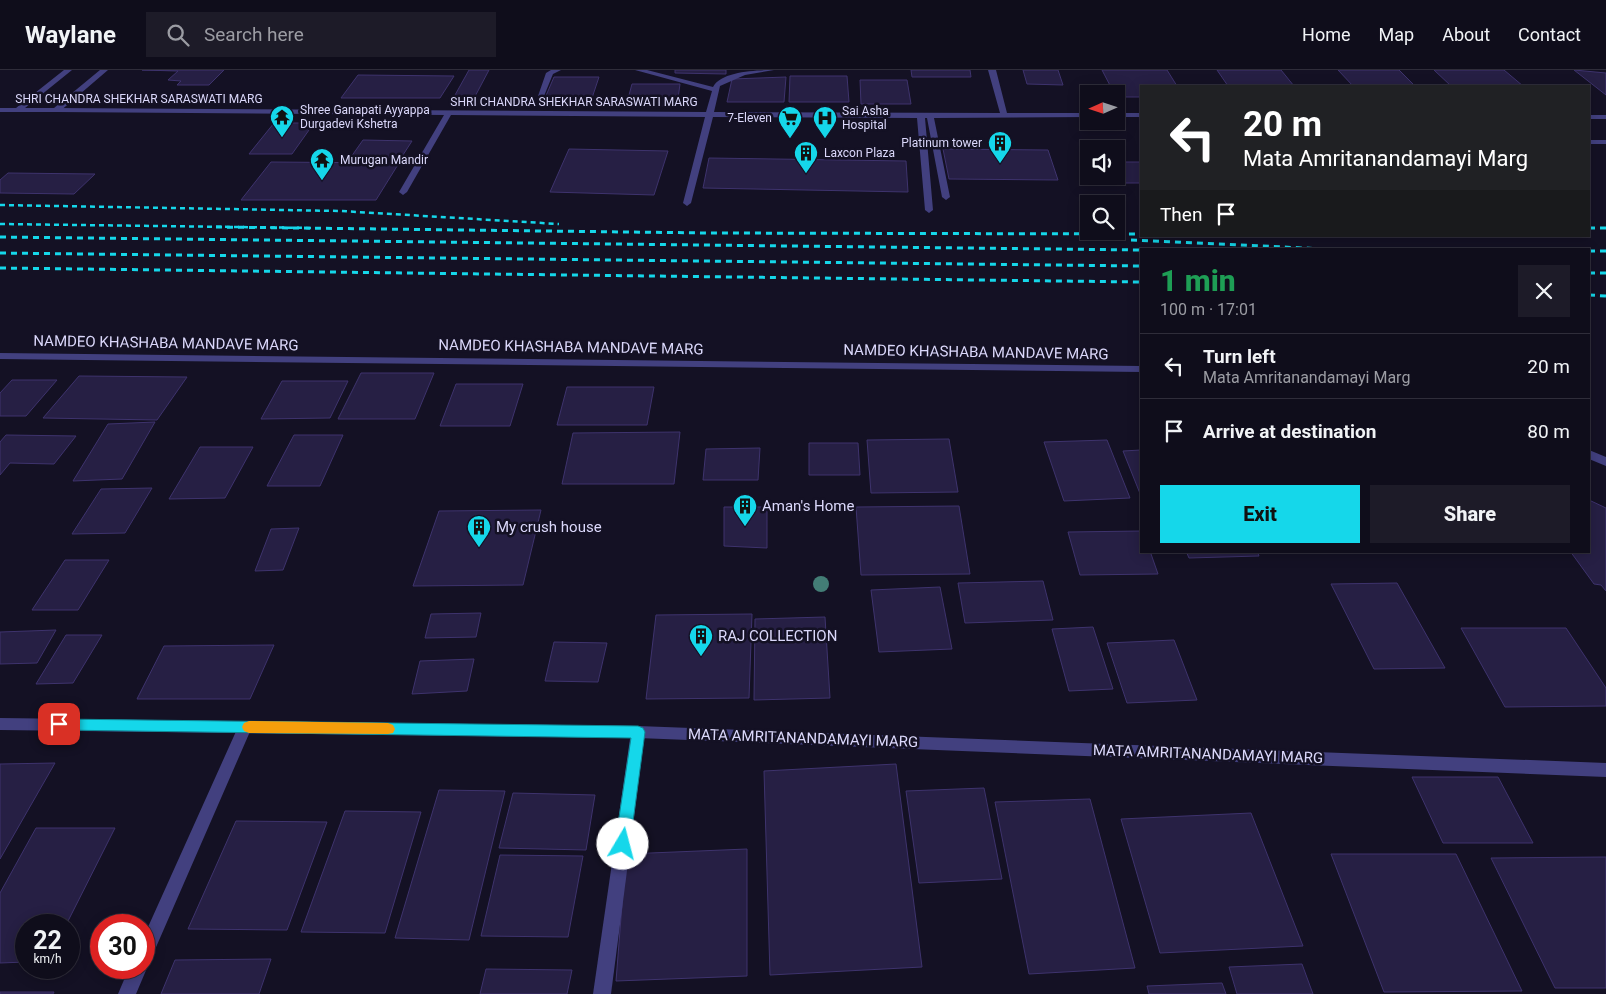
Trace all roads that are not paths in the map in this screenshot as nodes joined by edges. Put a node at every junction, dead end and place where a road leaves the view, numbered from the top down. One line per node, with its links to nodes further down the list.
1 (68, 70): 10 (street)
2 (104, 70): 11 (street)
3 (557, 70): 8 (street)
4 (639, 70): 7 (street)
5 (770, 70): 7 (street)
6 (992, 70): 14 (street)
7 (716, 90): 13 (street)
8 (541, 94)
9 (0, 110): 10 (street, SHRI CHANDRA SHEKHAR SARASWATI MARG)
10 (18, 110): 11 (street, SHRI CHANDRA SHEKHAR SARASWATI MARG)
11 (56, 110): 12 (street, SHRI CHANDRA SHEKHAR SARASWATI MARG)
12 (449, 112): 13 (street, SHRI CHANDRA SHEKHAR SARASWATI MARG); 23 (street)
13 (711, 114): 18 (street, SHRI CHANDRA SHEKHAR SARASWATI MARG); 25 (street)
14 (1004, 115): 15 (street, SHRI CHANDRA SHEKHAR SARASWATI MARG); 18 (street, SHRI CHANDRA SHEKHAR SARASWATI MARG)
15 (1080, 115)
16 (1125, 115): 17 (street)
17 (1140, 115)
18 (925, 116): 24 (street); 26 (street)
19 (1590, 117): 20 (street)
20 (1606, 117)
21 (1590, 142): 22 (street)
22 (1606, 142)
23 (403, 192)
24 (946, 197)
25 (687, 203)
26 (929, 210)
27 (0, 356): 28 (street, NAMDEO KHASHABA MANDAVE MARG)
28 (1140, 369)
29 (1590, 454): 30 (street)
30 (1606, 462)
31 (0, 724): 32 (street, MATA AMRITANANDAMAYI MARG)
32 (245, 727): 33 (street, MATA AMRITANANDAMAYI MARG); 35 (street)
33 (638, 732): 34 (street, MATA AMRITANANDAMAYI MARG); 38 (street)
34 (1606, 770)
35 (155, 930)
36 (133, 979): 37 (street)
37 (126, 994)
38 (602, 994)

